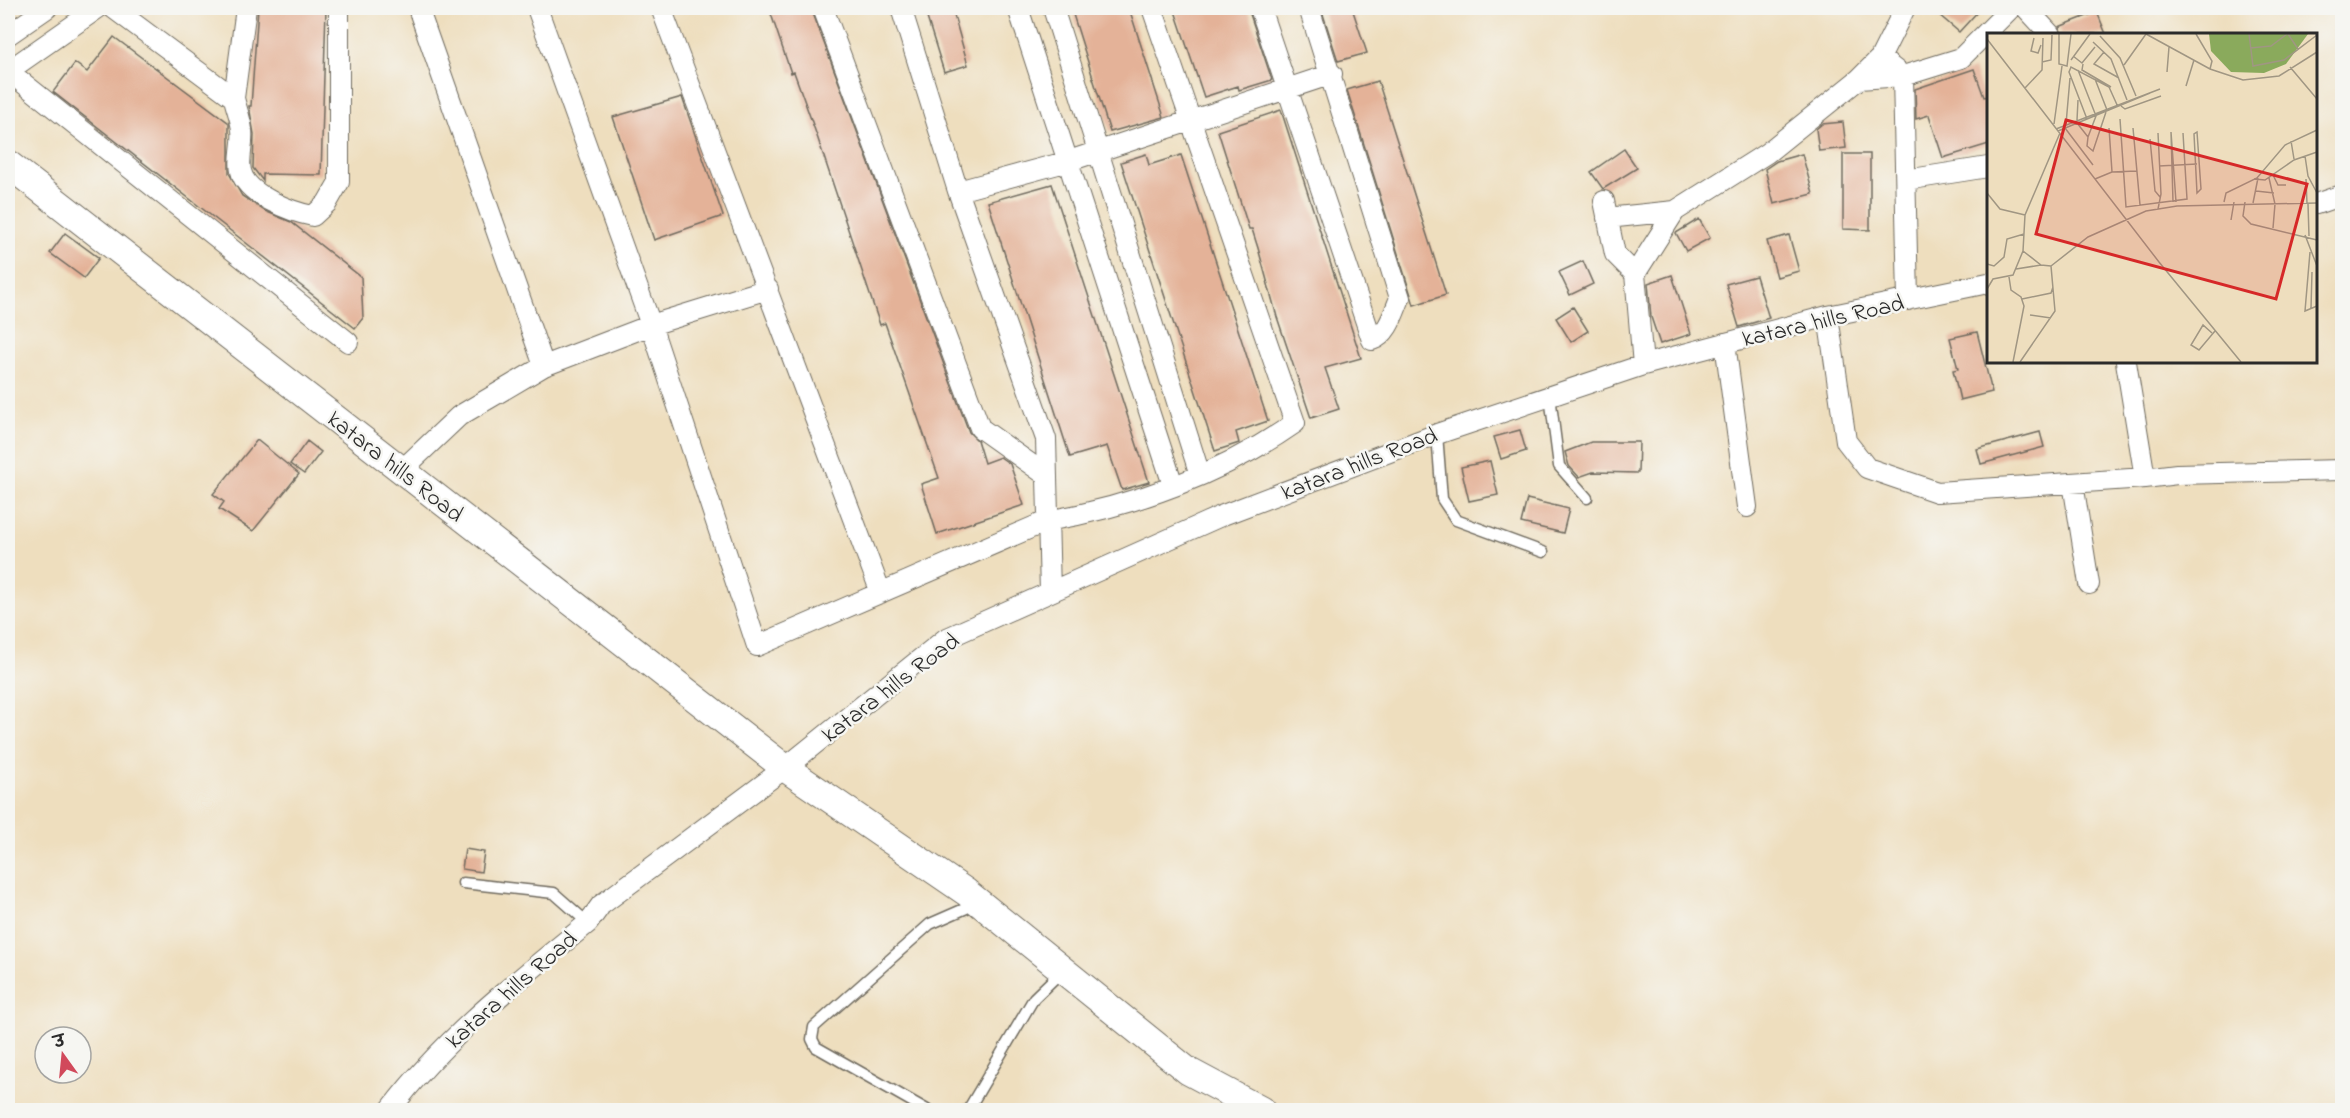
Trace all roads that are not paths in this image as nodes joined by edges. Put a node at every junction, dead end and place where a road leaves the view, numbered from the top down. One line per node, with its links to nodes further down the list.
1 (47, 8): 21 (street)
2 (98, 8): 25 (street)
3 (113, 8): 31 (street)
4 (246, 8): 31 (street)
5 (339, 8): 31 (street)
6 (418, 8): 52 (street)
7 (537, 8): 47 (street)
8 (661, 8): 44 (street)
9 (823, 8): 57 (street)
10 (901, 8): 38 (street)
11 (1018, 8): 34 (street)
12 (1053, 8): 33 (street)
13 (1152, 8): 32 (street)
14 (1260, 8): 30 (street)
15 (1309, 8): 27 (street)
16 (1905, 8): 24 (street)
17 (2011, 8): 19 (street)
18 (2026, 8): 20 (street)
19 (1993, 32)
20 (2049, 33)
21 (8, 35)
22 (1987, 37): 28 (street)
23 (8, 42): 25 (street)
24 (1880, 58): 28 (street); 29 (street)
25 (24, 60): 26 (street)
26 (8, 71): 48 (street)
27 (1332, 74): 30 (street); 30 (street)
28 (1903, 76): 29 (street); 37 (street)
29 (1859, 79): 41 (street)
30 (1287, 89): 32 (street)
31 (234, 98)
32 (1191, 120): 33 (street); 58 (street)
33 (1097, 152): 34 (street); 58 (street)
34 (1069, 160): 38 (street); 61 (street)
35 (8, 164): 55 (main road, katara hills Road)
36 (1987, 167): 37 (street)
37 (1905, 180): 45 (street)
38 (958, 191): 57 (street)
39 (2343, 195): 40 (street)
40 (2317, 204)
41 (1675, 211): 42 (street); 42 (street)
42 (1635, 274): 51 (street)
43 (1987, 283): 45 (street, katara hills Road)
44 (768, 289): 47 (street); 68 (street)
45 (1908, 300): 46 (street, katara hills Road)
46 (1828, 316): 49 (street, katara hills Road); 60 (street)
47 (651, 325): 52 (street); 68 (street)
48 (348, 342)
49 (1725, 343): 51 (street, katara hills Road); 63 (street)
50 (2126, 363): 59 (street)
51 (1643, 365): 53 (street, katara hills Road)
52 (544, 366): 55 (street)
53 (1550, 396): 54 (street, katara hills Road); 62 (lane)
54 (1437, 434): 65 (lane); 67 (street, katara hills Road)
55 (402, 470): 69 (main road, katara hills Road)
56 (2343, 470): 59 (street)
57 (1046, 475): 64 (street)
58 (1200, 475): 61 (street)
59 (2145, 478): 60 (street)
60 (2073, 483): 66 (street)
61 (1173, 485): 64 (street)
62 (1587, 498)
63 (1747, 507)
64 (1047, 520): 67 (street); 68 (street)
65 (1543, 552)
66 (2089, 584)
67 (1050, 592): 69 (street, katara hills Road)
68 (881, 593)
69 (784, 768): 71 (main road, katara hills Road); 72 (street, katara hills Road)
70 (463, 883): 72 (lane)
71 (979, 902): 73 (main road, katara hills Road); 75 (lane)
72 (588, 923): 74 (street, katara hills Road)
73 (1063, 970): 76 (lane); 77 (main road, katara hills Road)
74 (390, 1110)
75 (927, 1110)
76 (968, 1110)
77 (1261, 1110)

